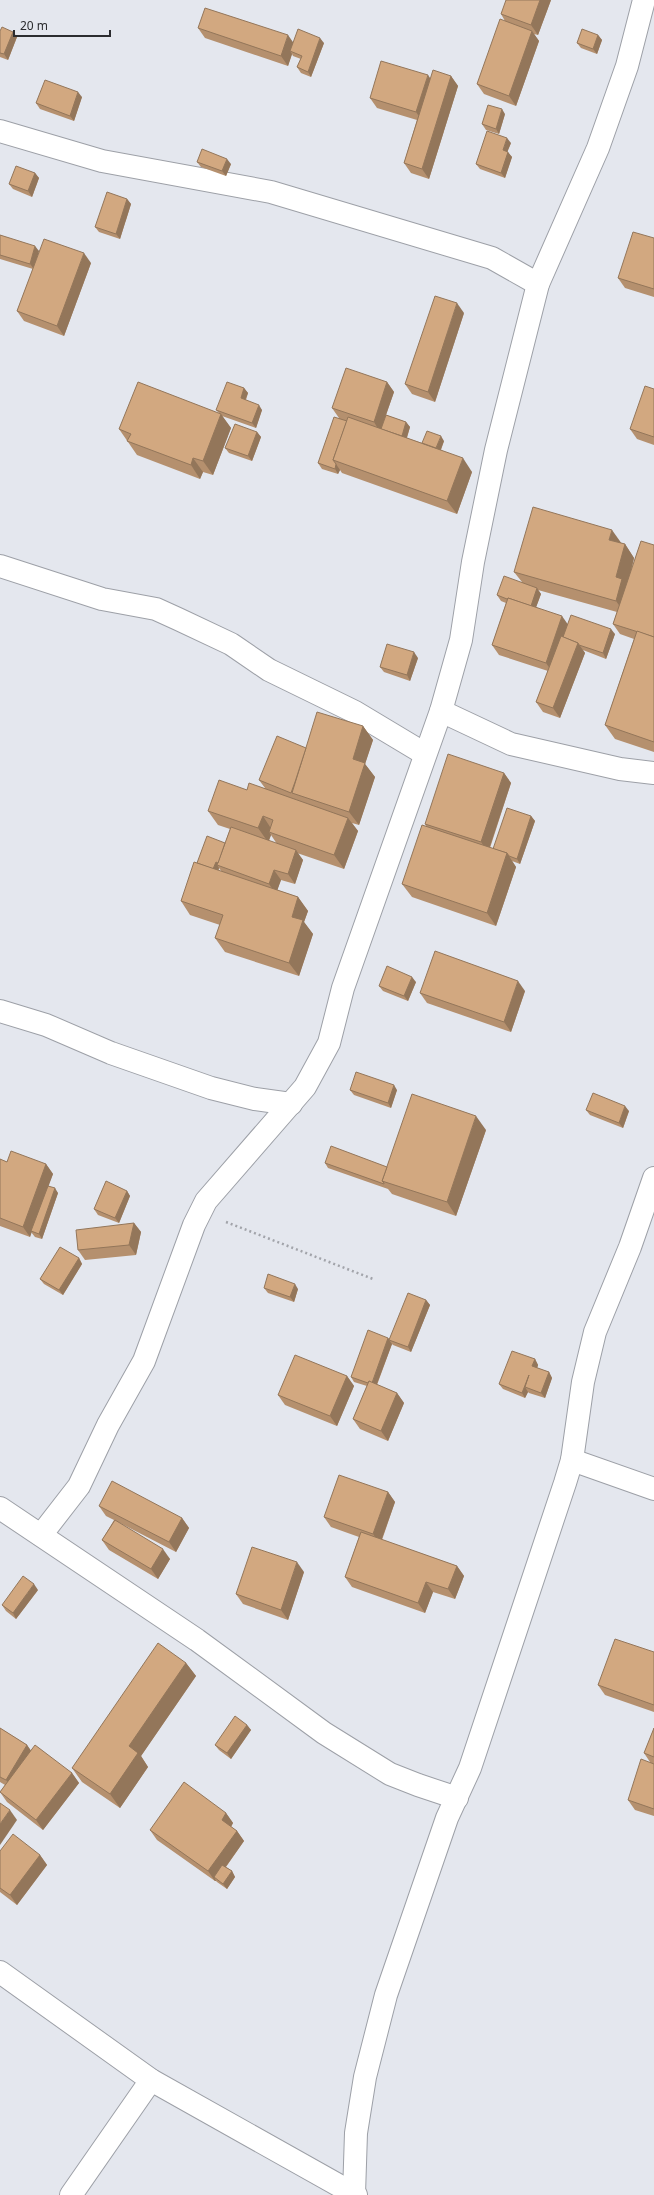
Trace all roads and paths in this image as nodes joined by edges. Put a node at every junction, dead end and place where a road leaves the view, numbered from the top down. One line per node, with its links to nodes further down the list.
1 (644, 0): 3 (street)
2 (0, 130): 3 (street)
3 (538, 284): 5 (street)
4 (0, 566): 6 (street)
5 (441, 711): 6 (street); 7 (street)
6 (425, 754): 9 (street)
7 (654, 773)
8 (0, 1011): 9 (street)
9 (290, 1104): 11 (street)
10 (654, 1178): 13 (street)
11 (206, 1201): 12 (path); 16 (street)
12 (373, 1279)
13 (572, 1460): 14 (street); 17 (street)
14 (654, 1489)
15 (0, 1508): 16 (street)
16 (41, 1535): 17 (street)
17 (457, 1798): 20 (street)
18 (0, 1972): 19 (street)
19 (151, 2080): 20 (street); 21 (street)
20 (355, 2194)
21 (71, 2195)

